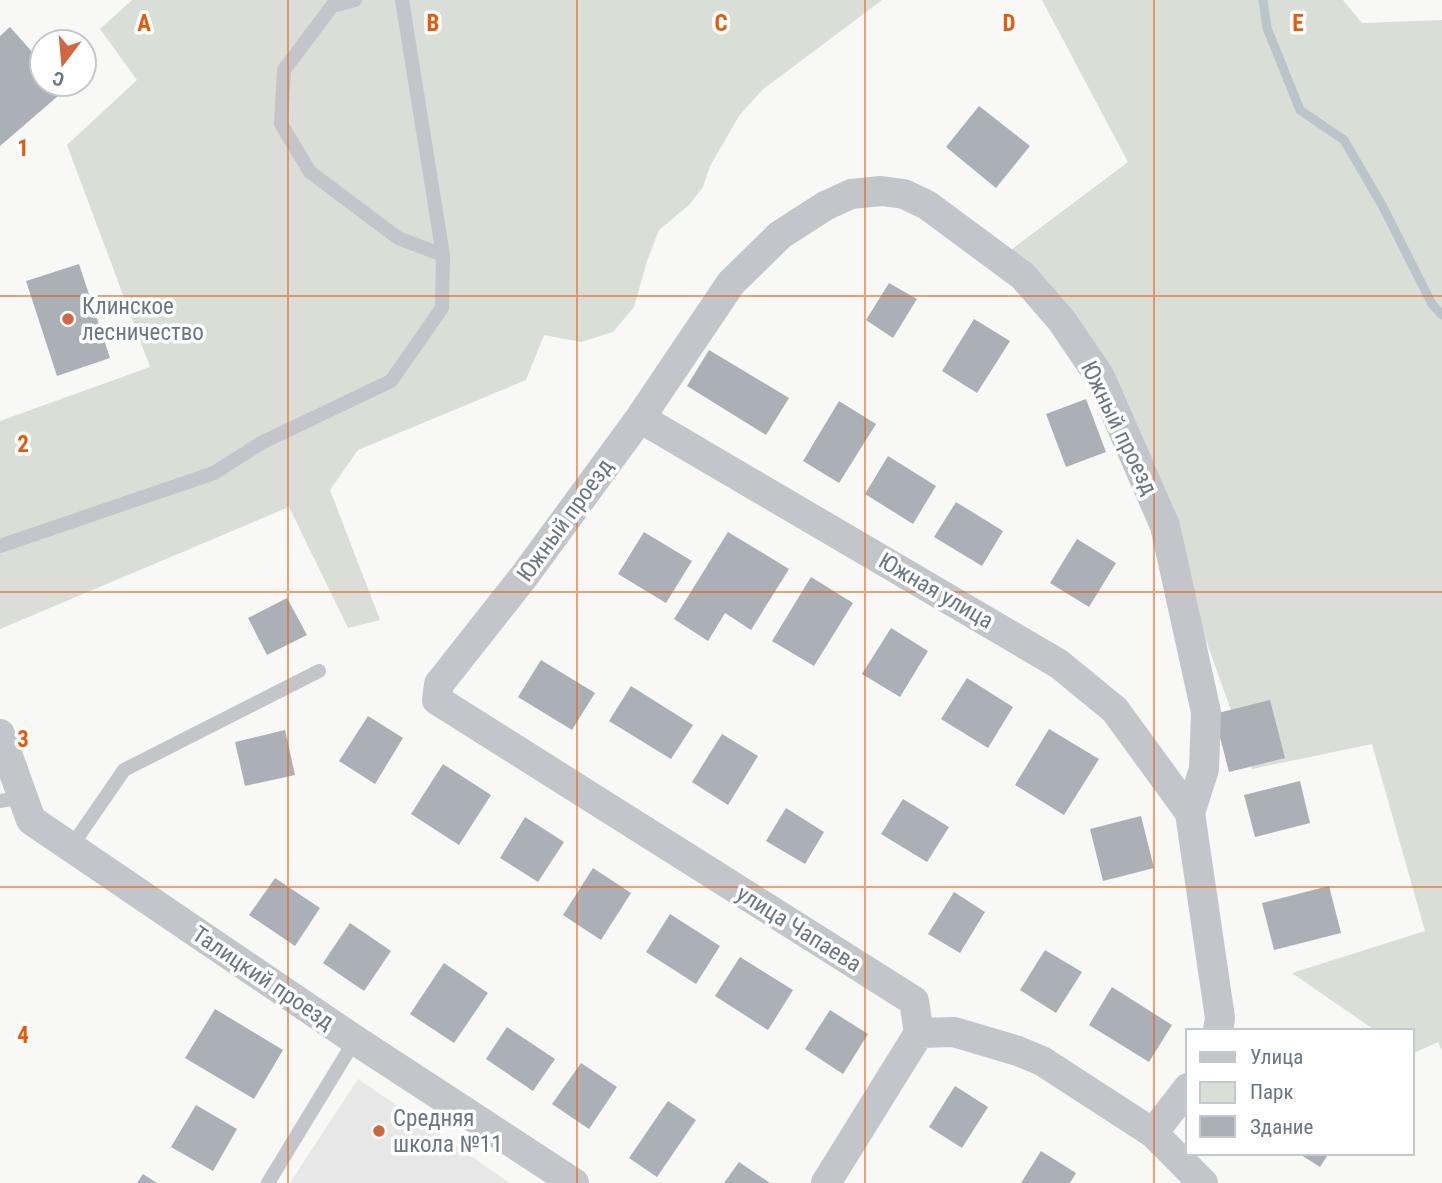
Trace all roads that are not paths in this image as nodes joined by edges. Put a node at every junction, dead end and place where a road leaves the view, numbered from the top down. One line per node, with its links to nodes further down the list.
1 (355, 0): 3 (lane)
2 (402, 0): 3 (lane)
3 (443, 255): 5 (lane)
4 (640, 418): 7 (street, Южный проезд); 10 (street, Южная улица); 10 (street, Южный проезд)
5 (0, 546)
6 (318, 671): 11 (lane)
7 (437, 700): 13 (street, улица Чапаева)
8 (0, 734): 9 (street, Талицкий проезд)
9 (11, 799): 11 (street, Талицкий проезд)
10 (1191, 813): 12 (street, Южный проезд)
11 (71, 847): 14 (street, Талицкий проезд)
12 (1218, 1029)
13 (919, 1033): 16 (street); 19 (street)
14 (355, 1040): 17 (lane); 18 (street, Талицкий проезд)
15 (1186, 1091): 16 (street)
16 (1153, 1133): 20 (street)
17 (268, 1183)
18 (574, 1183)
19 (826, 1183)
20 (1203, 1183)

